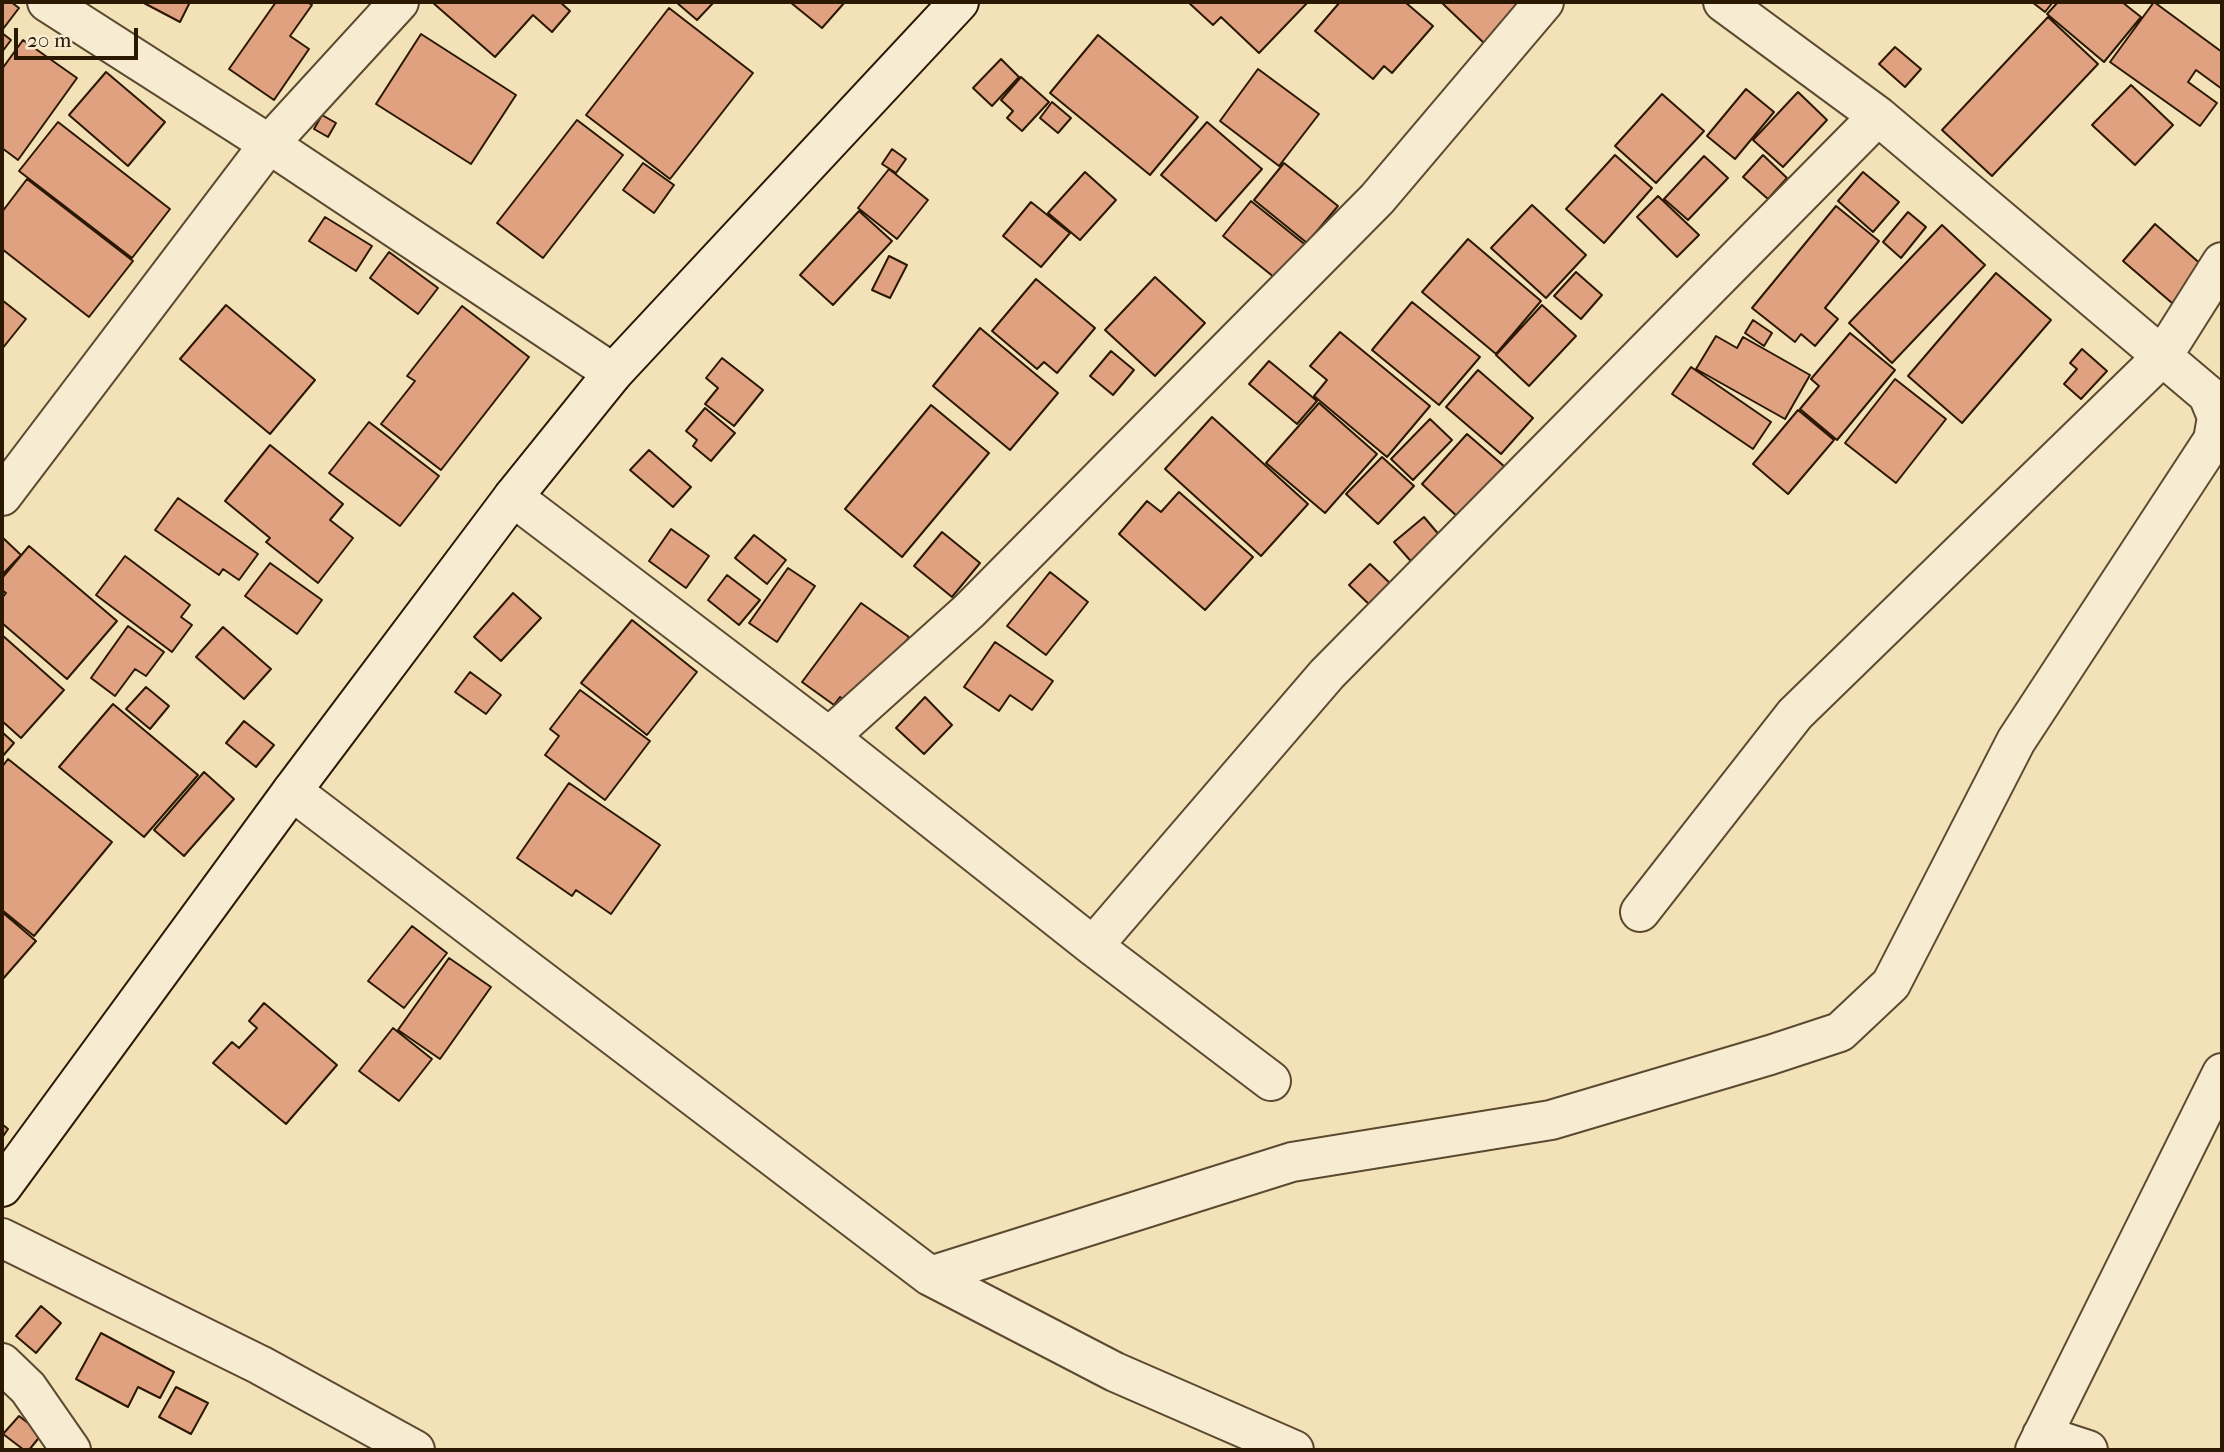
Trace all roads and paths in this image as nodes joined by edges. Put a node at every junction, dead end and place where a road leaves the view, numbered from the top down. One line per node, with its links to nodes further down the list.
1 (47, 2): 7 (street)
2 (399, 2): 7 (street)
3 (959, 2): 10 (street)
4 (1544, 2): 13 (street)
5 (1723, 2): 6 (street)
6 (1878, 116): 9 (street); 16 (street)
7 (269, 144): 10 (street); 11 (street)
8 (2222, 262): 9 (street)
9 (2162, 357): 15 (street); 22 (street)
10 (613, 373): 12 (street)
11 (2, 496)
12 (513, 497): 13 (street); 14 (street)
13 (829, 737): 16 (street)
14 (292, 791): 20 (street); 22 (street)
15 (1640, 912)
16 (1093, 946): 18 (street)
17 (2222, 1073): 19 (street)
18 (1271, 1081)
19 (2211, 1120): 24 (street)
20 (2, 1187)
21 (2, 1238): 26 (street)
22 (930, 1276): 27 (street)
23 (2, 1363): 25 (street)
24 (2039, 1443): 28 (street)
25 (71, 1450)
26 (415, 1450)
27 (1294, 1450)
28 (2088, 1450)

